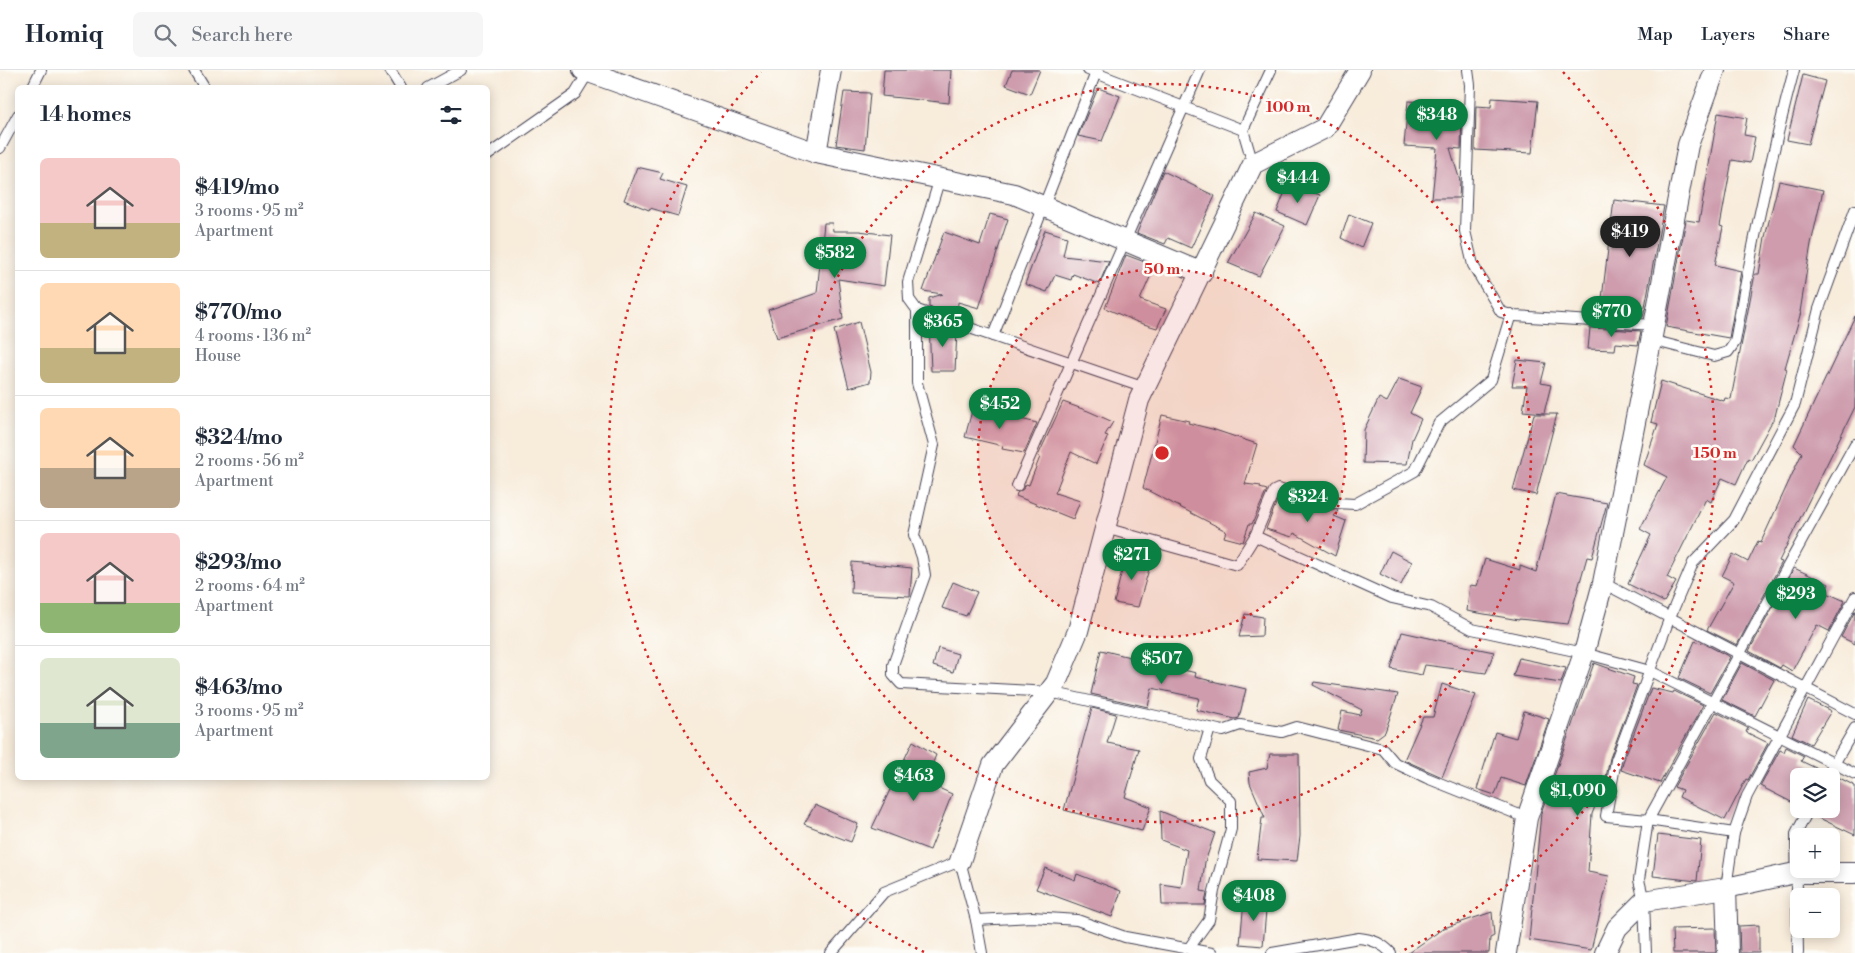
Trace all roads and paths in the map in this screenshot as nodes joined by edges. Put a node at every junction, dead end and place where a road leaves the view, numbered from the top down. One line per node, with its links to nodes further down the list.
1 (41, 70): 14 (lane)
2 (194, 70): 15 (lane)
3 (390, 70): 16 (lane)
4 (461, 70): 17 (lane)
5 (831, 70): 22 (street)
6 (1200, 70): 18 (lane)
7 (1271, 70): 20 (lane)
8 (1360, 70): 24 (street)
9 (1468, 70): 31 (lane)
10 (1715, 70): 32 (street)
11 (1794, 70): 32 (lane)
12 (586, 71): 22 (street); 23 (lane)
13 (1094, 71): 18 (lane); 26 (lane)
14 (34, 85)
15 (203, 85)
16 (399, 85)
17 (434, 85)
18 (1184, 107): 20 (lane); 28 (lane)
19 (15, 120): 21 (lane)
20 (1243, 130): 24 (lane)
21 (0, 148)
22 (816, 153): 25 (street)
23 (490, 154)
24 (1253, 164): 29 (street)
25 (940, 178): 26 (street); 30 (lane)
26 (1043, 205): 28 (street); 33 (lane)
27 (1855, 210): 42 (lane)
28 (1125, 240): 29 (street); 34 (lane)
29 (1202, 272): 35 (street)
30 (917, 310): 33 (lane); 47 (lane)
31 (1510, 314): 32 (lane); 39 (lane)
32 (1653, 333): 40 (street)
33 (992, 336): 34 (lane)
34 (1071, 362): 35 (lane); 37 (lane)
35 (1145, 388): 38 (street)
36 (1855, 444): 44 (lane)
37 (1017, 486)
38 (1105, 528): 39 (lane); 47 (street)
39 (1256, 536): 43 (lane)
40 (1604, 583): 42 (lane); 43 (street)
41 (1855, 597): 46 (lane)
42 (1670, 617): 44 (lane); 45 (lane)
43 (1584, 653): 45 (lane); 56 (street)
44 (1739, 653): 46 (lane); 48 (lane)
45 (1650, 671): 48 (lane); 57 (lane)
46 (1806, 688): 49 (lane); 52 (lane)
47 (1050, 692): 50 (lane); 59 (street)
48 (1711, 702): 52 (lane); 57 (lane)
49 (1855, 714)
50 (1210, 728): 56 (lane); 67 (lane)
51 (1855, 728): 53 (lane)
52 (1779, 736): 53 (lane); 58 (lane)
53 (1834, 764): 54 (lane); 55 (lane)
54 (1832, 768)
55 (1855, 774)
56 (1527, 818): 73 (street)
57 (1648, 820): 58 (lane); 65 (lane)
58 (1734, 833): 64 (lane)
59 (960, 861): 66 (lane); 68 (lane)
60 (1840, 873): 61 (street)
61 (1855, 873)
62 (1790, 874): 64 (street)
63 (1796, 878): 77 (lane)
64 (1726, 888): 65 (street); 76 (street)
65 (1644, 901): 74 (street); 75 (lane)
66 (976, 920): 67 (lane); 69 (lane)
67 (1189, 948): 70 (lane)
68 (831, 953)
69 (982, 953)
70 (1212, 953)
71 (1272, 953): 72 (lane)
72 (1391, 953)
73 (1506, 953)
74 (1605, 953)
75 (1646, 953)
76 (1728, 953)
77 (1798, 953)

